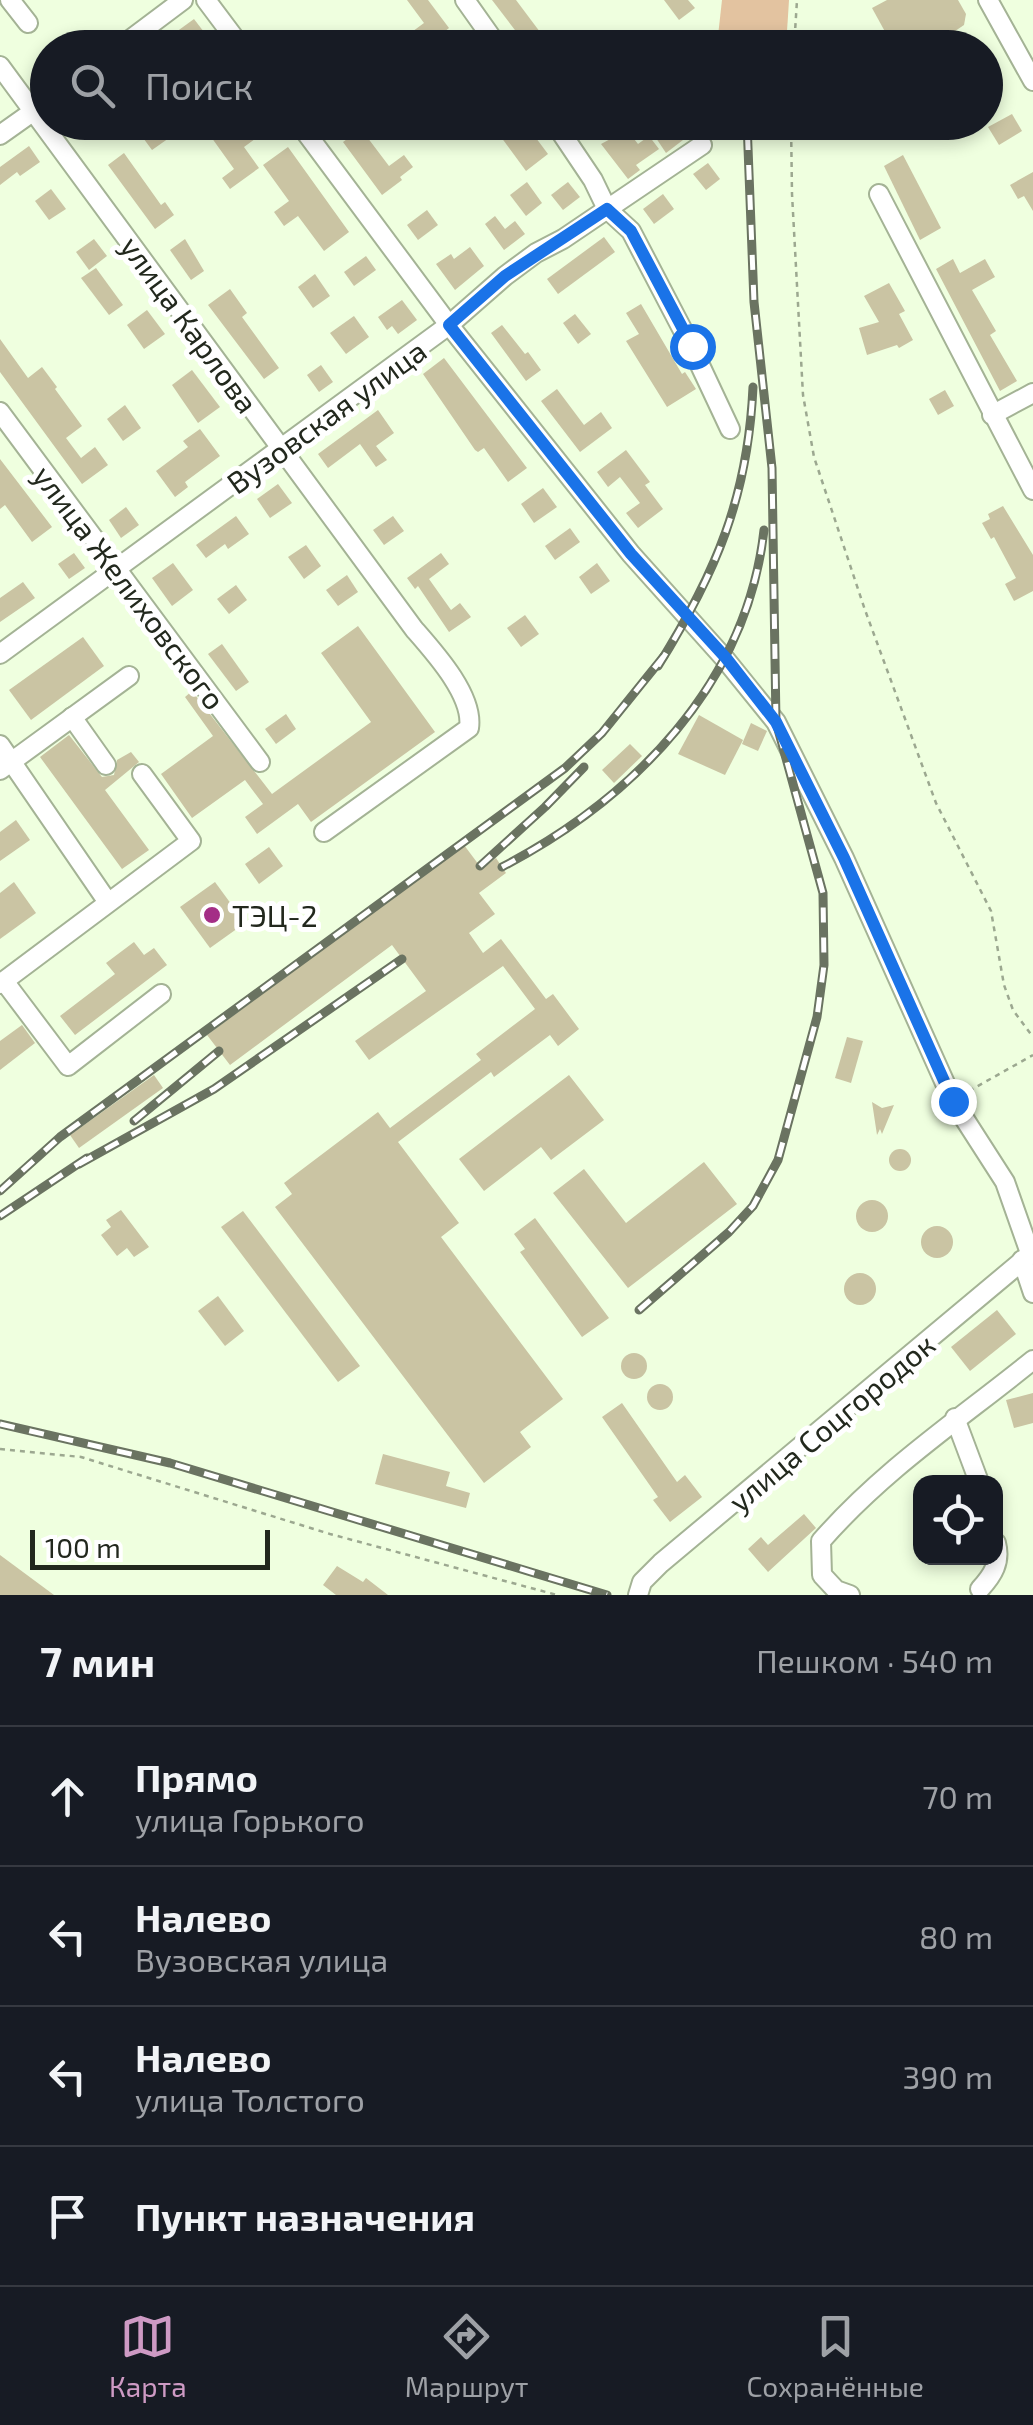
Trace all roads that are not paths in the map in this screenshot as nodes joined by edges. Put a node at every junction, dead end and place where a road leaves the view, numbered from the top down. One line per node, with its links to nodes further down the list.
1 (10, 0): 6 (street)
2 (183, 0): 7 (street)
3 (206, 0): 8 (street)
4 (464, 0): 9 (street)
5 (988, 0): 11 (street)
6 (28, 24)
7 (143, 30)
8 (228, 30)
9 (486, 30)
10 (0, 66): 12 (street, улица Карлова)
11 (1033, 81)
12 (30, 96)
13 (30, 114): 14 (street)
14 (0, 136)
15 (64, 140): 26 (street, улица Карлова)
16 (311, 140): 21 (street)
17 (566, 140): 20 (street)
18 (702, 146): 20 (street, Вузовская улица)
19 (879, 194): 24 (street)
20 (607, 209): 21 (street, Вузовская улица); 25 (street)
21 (449, 325): 26 (street, Вузовская улица); 41 (street)
22 (1033, 394): 24 (street)
23 (0, 412): 28 (street, улица Желиховского)
24 (992, 415): 27 (street)
25 (730, 429)
26 (282, 448): 28 (street, Вузовская улица); 37 (street, улица Карлова)
27 (1033, 490)
28 (117, 570): 29 (street, Вузовская улица); 33 (street, улица Желиховского)
29 (0, 654)
30 (129, 676): 31 (street)
31 (72, 718): 34 (street); 35 (street)
32 (0, 745): 35 (street)
33 (260, 762)
34 (106, 765)
35 (6, 766): 38 (street)
36 (142, 774): 38 (street)
37 (324, 832)
38 (107, 901): 39 (street)
39 (2, 983): 40 (street)
40 (161, 994)
41 (1028, 1255): 42 (street); 48 (street, улица Соцгородок)
42 (1033, 1292)
43 (1033, 1360): 44 (street)
44 (955, 1418): 45 (street); 49 (street)
45 (976, 1475)
46 (996, 1565): 47 (street)
47 (980, 1589)
48 (638, 1595)
49 (850, 1595)

